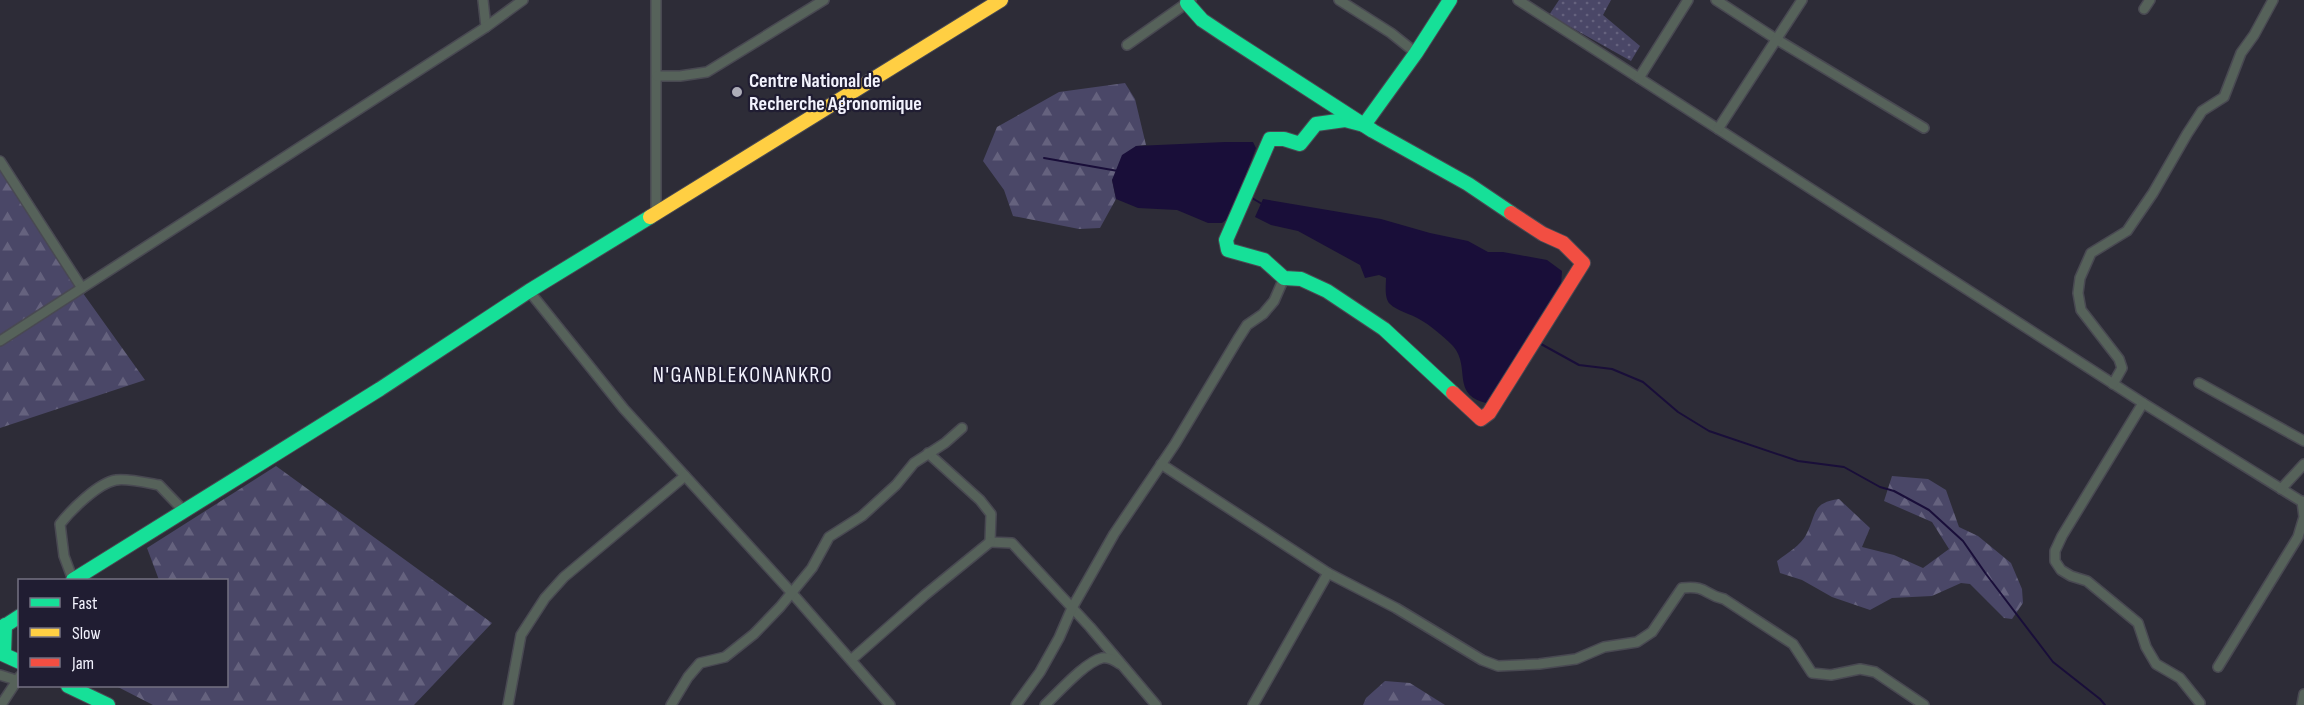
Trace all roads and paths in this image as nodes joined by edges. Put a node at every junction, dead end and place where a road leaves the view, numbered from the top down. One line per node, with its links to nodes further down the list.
1 (483, 0): 16 (street)
2 (523, 0): 16 (street)
3 (656, 0): 20 (street)
4 (824, 0): 20 (street)
5 (1001, 0): 26 (street)
6 (1339, 0): 19 (street)
7 (1450, 0): 19 (street)
8 (1518, 0): 21 (street)
9 (1688, 0): 21 (street)
10 (1716, 0): 17 (street)
11 (1802, 0): 17 (street)
12 (2150, 0): 15 (street)
13 (2273, 0): 32 (street)
14 (1189, 2): 18 (street); 22 (street)
15 (2144, 9)
16 (486, 27): 28 (street)
17 (1776, 39): 23 (street); 24 (street)
18 (1127, 45)
19 (1416, 53): 22 (street)
20 (657, 76): 26 (street)
21 (1639, 78): 23 (street)
22 (1364, 125): 27 (street); 27 (street)
23 (1718, 129): 32 (street)
24 (1923, 129)
25 (0, 161): 28 (street)
26 (656, 213): 29 (street)
27 (1284, 278): 37 (street)
28 (82, 288): 30 (street)
29 (529, 291): 39 (street); 42 (street)
30 (0, 341)
31 (2199, 383): 35 (street)
32 (2113, 384): 33 (street)
33 (2143, 403): 40 (street); 59 (street)
34 (962, 428): 36 (street)
35 (2304, 441)
36 (928, 453): 43 (street); 47 (street)
37 (1161, 464): 44 (street); 48 (street)
38 (2304, 464): 40 (street)
39 (685, 476): 47 (street); 62 (street)
40 (2281, 489): 41 (street)
41 (2303, 502): 54 (street)
42 (184, 511): 45 (street); 46 (street)
43 (990, 542): 48 (street); 51 (street)
44 (1328, 573): 68 (street); 69 (street)
45 (73, 579)
46 (75, 579)
47 (791, 592): 51 (street); 63 (street)
48 (1072, 608): 53 (street); 65 (street)
49 (7, 623): 50 (street)
50 (2, 653): 52 (street)
51 (851, 660): 64 (street)
52 (18, 661)
53 (1122, 665): 66 (street); 67 (street)
54 (2218, 667)
55 (0, 675): 56 (street)
56 (18, 678): 60 (street)
57 (70, 687): 61 (street)
58 (2304, 694): 70 (street)
59 (2200, 703)
60 (1, 705)
61 (108, 705)
62 (508, 705)
63 (671, 705)
64 (890, 705)
65 (1017, 705)
66 (1045, 705)
67 (1156, 705)
68 (1253, 705)
69 (1924, 705)
70 (2302, 705)

